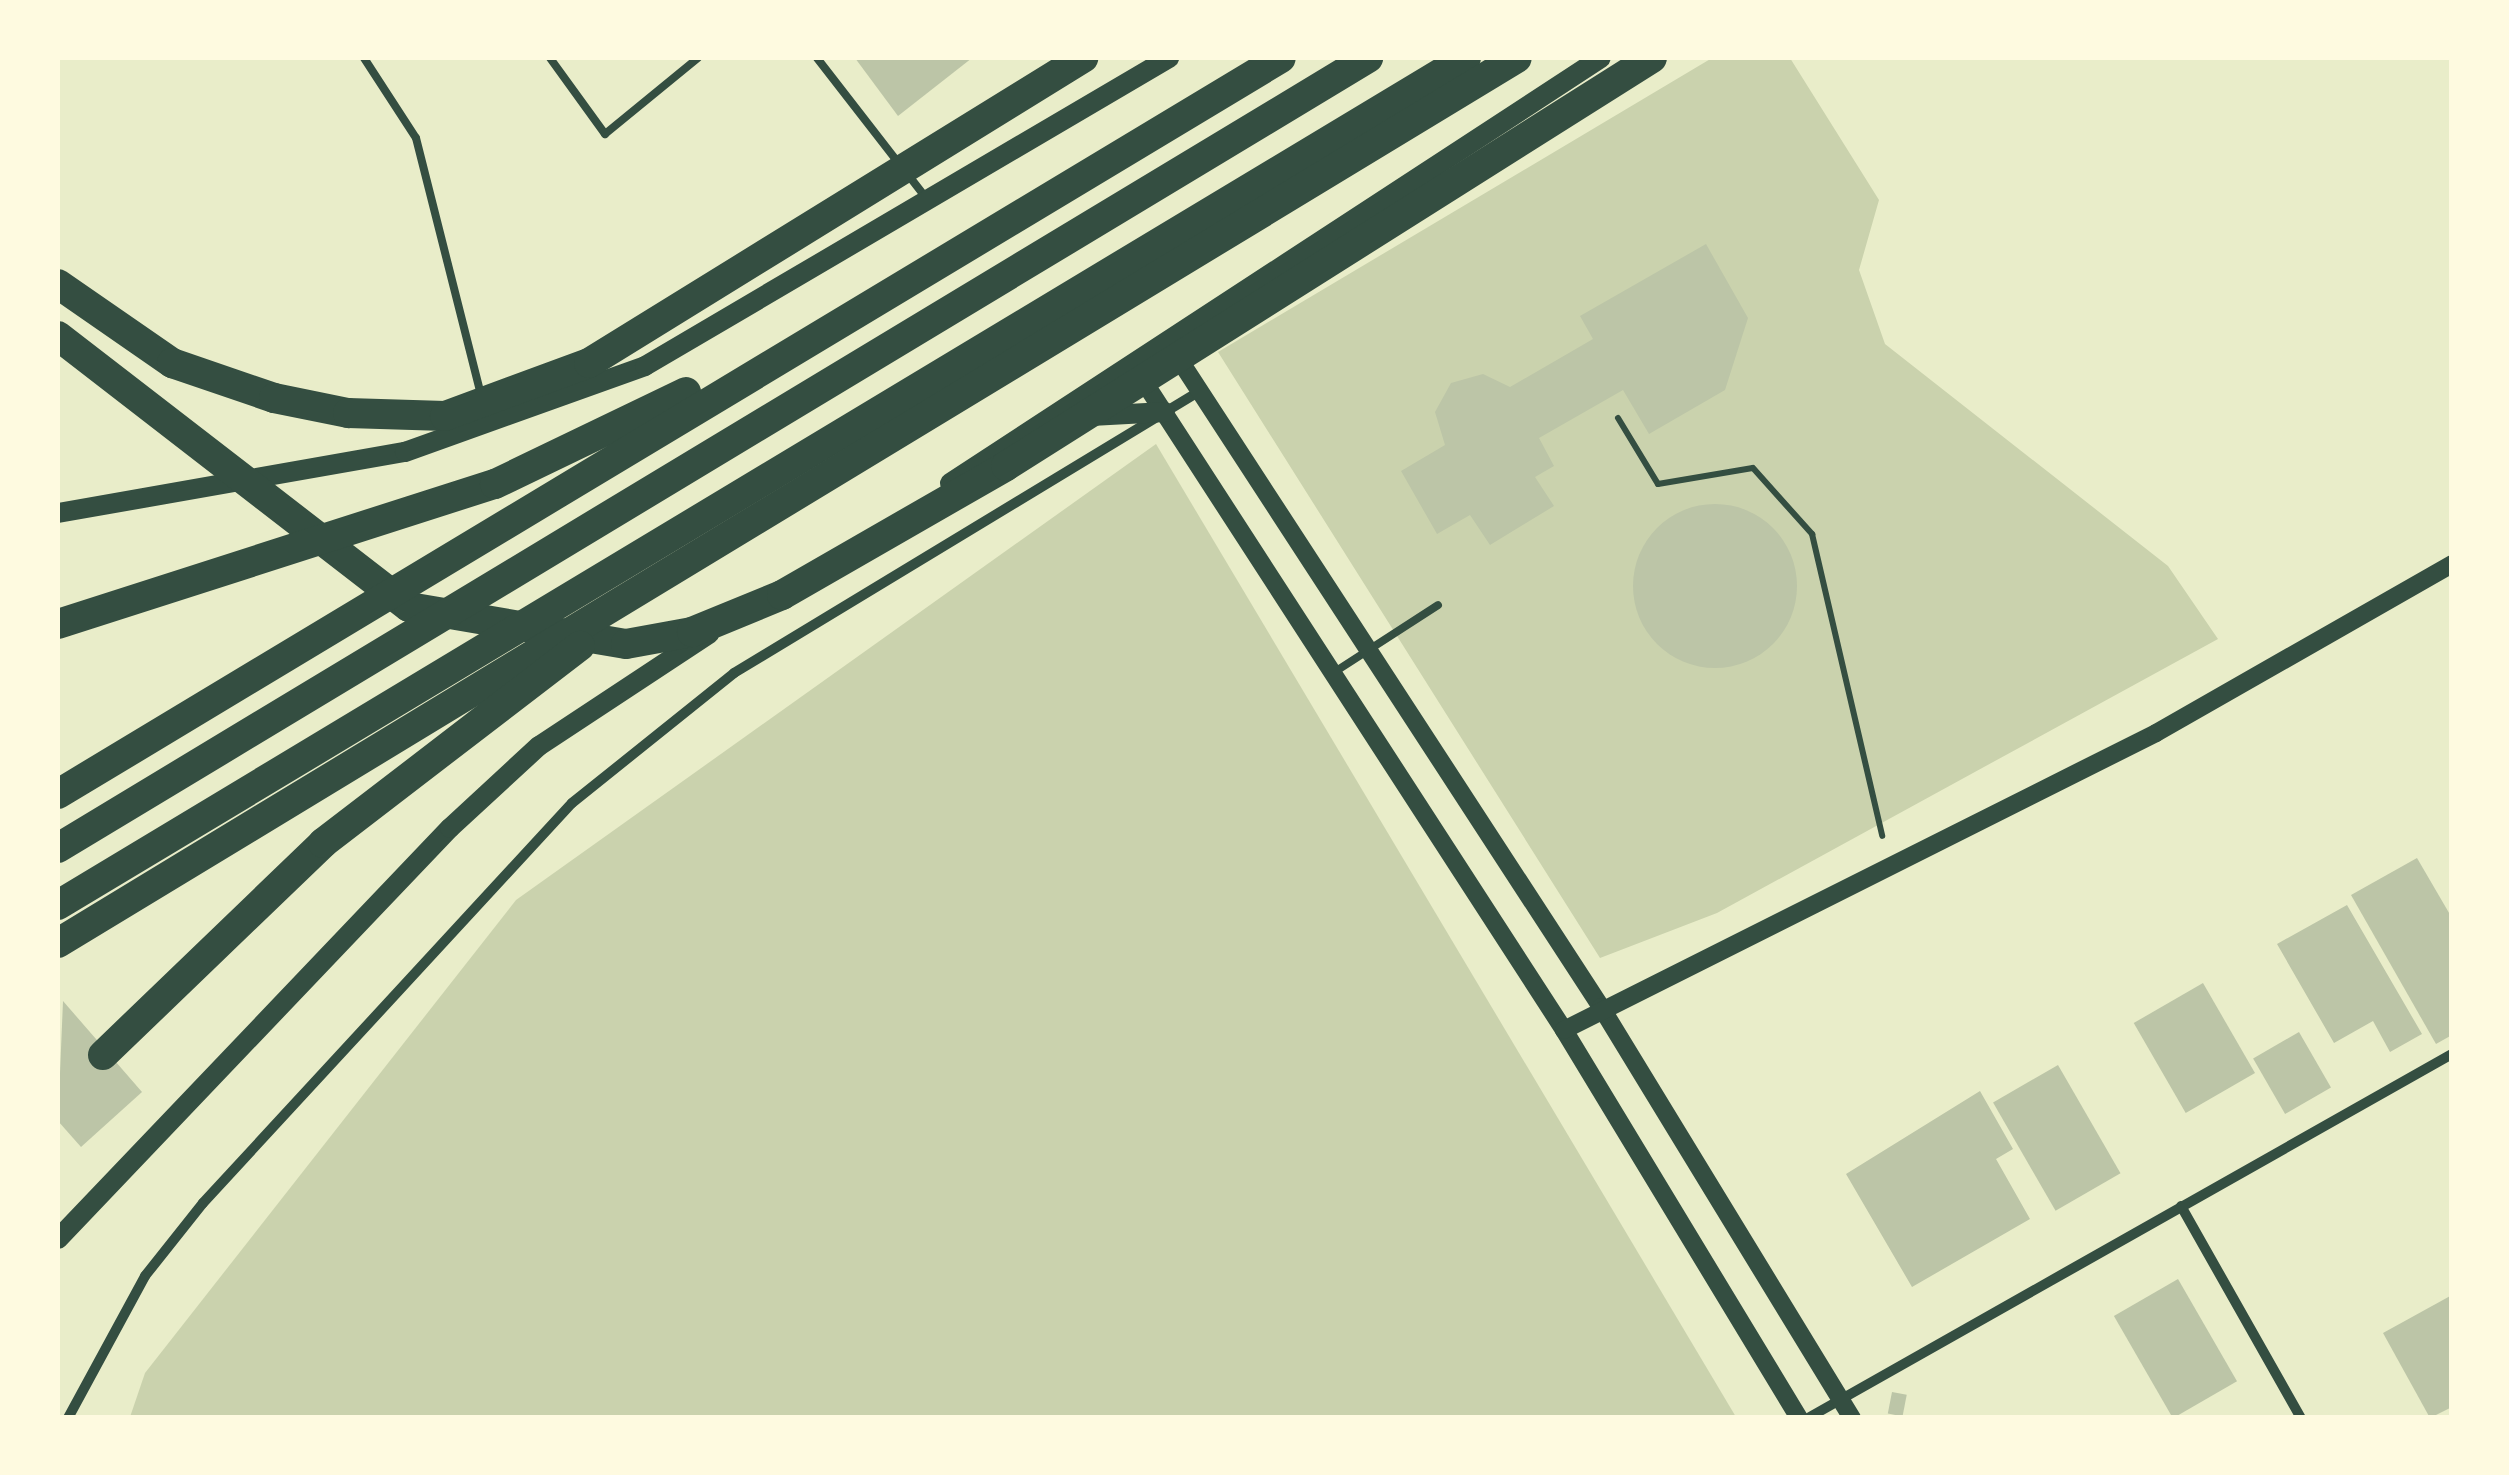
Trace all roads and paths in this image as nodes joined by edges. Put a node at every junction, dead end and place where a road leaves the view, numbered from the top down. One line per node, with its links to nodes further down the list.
1 (364, 58): 23 (lane)
2 (550, 58): 3 (lane)
3 (698, 58)
4 (817, 58): 13 (lane)
5 (1083, 58): 14 (highway)
6 (1169, 58): 13 (main road)
7 (1281, 58): 15 (highway)
8 (1368, 58): 32 (highway)
9 (1466, 58): 34 (highway)
10 (1517, 58): 25 (highway)
11 (1602, 58): 17 (main road)
12 (1652, 58): 16 (highway)
13 (928, 201): 23 (main road)
14 (58, 284)
15 (842, 317): 28 (highway); 31 (highway)
16 (58, 336)
17 (1167, 341): 18 (main road); 19 (street)
18 (1133, 364): 20 (street); 21 (main road)
19 (1200, 391): 20 (street); 29 (street)
20 (1164, 412): 21 (main road); 30 (street); 43 (street)
21 (1048, 418): 41 (main road)
22 (1618, 418): 33 (path)
23 (488, 429): 24 (main road)
24 (58, 513)
25 (697, 556): 35 (highway); 39 (highway)
26 (2452, 564): 33 (street)
27 (1438, 604): 29 (lane)
28 (58, 624)
29 (1368, 652): 30 (lane); 36 (street)
30 (1333, 673): 37 (street)
31 (58, 794)
32 (58, 848)
33 (1887, 867): 36 (street)
34 (58, 904)
35 (58, 942)
36 (1601, 1007): 37 (street); 42 (street)
37 (1564, 1030): 44 (street)
38 (2452, 1054): 40 (street)
39 (102, 1055)
40 (2181, 1206): 42 (street); 47 (street)
41 (58, 1239)
42 (1840, 1397): 45 (street); 46 (street)
43 (68, 1418)
44 (1799, 1418)
45 (1808, 1418)
46 (1852, 1418)
47 (2301, 1418)

